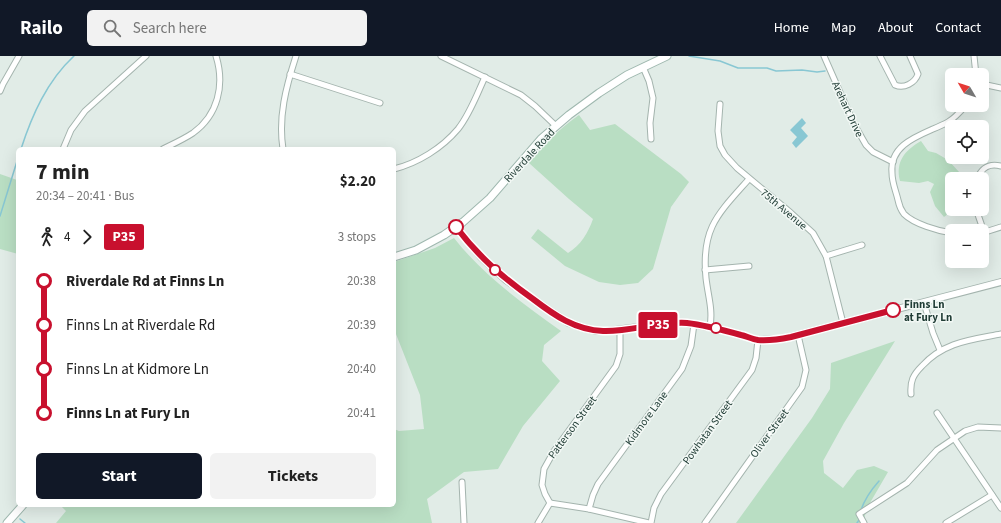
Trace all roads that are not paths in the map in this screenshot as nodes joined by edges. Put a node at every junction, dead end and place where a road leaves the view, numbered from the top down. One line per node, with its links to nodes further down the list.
1 (19, 56): 15 (street)
2 (146, 56): 24 (street)
3 (216, 56): 25 (street)
4 (296, 56): 13 (street)
5 (441, 56): 14 (street)
6 (668, 56): 11 (main road, Riverdale Road)
7 (824, 56): 27 (street, Arehart Drive)
8 (880, 56): 9 (street)
9 (910, 56)
10 (974, 56): 12 (street)
11 (643, 67): 22 (main road, Riverdale Road); 23 (street)
12 (975, 68)
13 (290, 74): 19 (street); 26 (street)
14 (485, 77): 22 (street); 29 (street)
15 (1, 84): 18 (street)
16 (989, 85): 17 (street)
17 (1001, 88)
18 (0, 91)
19 (380, 103)
20 (720, 104): 31 (street, 75th Avenue)
21 (960, 112): 27 (street)
22 (556, 126): 33 (main road, Riverdale Road)
23 (651, 139)
24 (64, 147)
25 (167, 147)
26 (283, 147)
27 (893, 162): 35 (street)
28 (1001, 166): 30 (street)
29 (396, 168)
30 (980, 172)
31 (749, 179): 38 (street, 75th Avenue); 40 (street)
32 (1001, 226): 34 (street)
33 (456, 227): 37 (main road, Riverdale Road); 46 (street)
34 (989, 231)
35 (945, 232)
36 (862, 245): 38 (street)
37 (396, 256)
38 (826, 256): 43 (street, 75th Avenue)
39 (748, 266): 40 (street)
40 (705, 270): 45 (street)
41 (1001, 282): 42 (street)
42 (924, 303): 43 (street); 50 (street)
43 (843, 322): 48 (street)
44 (694, 324): 45 (street); 46 (street); 60 (street, Kidmore Lane)
45 (710, 327): 49 (street)
46 (620, 330): 57 (street, Patterson Street)
47 (1001, 334): 50 (street)
48 (798, 335): 49 (street); 65 (street, Oliver Street)
49 (758, 340): 64 (street, Powhatan Street)
50 (940, 350): 51 (street)
51 (911, 394)
52 (937, 413): 54 (street)
53 (1001, 428): 54 (street)
54 (955, 438): 56 (street); 66 (street)
55 (462, 482): 62 (street)
56 (992, 495): 59 (street); 67 (street)
57 (550, 503): 60 (street); 63 (street)
58 (21, 507): 61 (main road)
59 (1001, 508)
60 (589, 509): 64 (street)
61 (7, 523)
62 (464, 523)
63 (538, 523)
64 (650, 523)
65 (705, 523)
66 (864, 523)
67 (946, 523)

